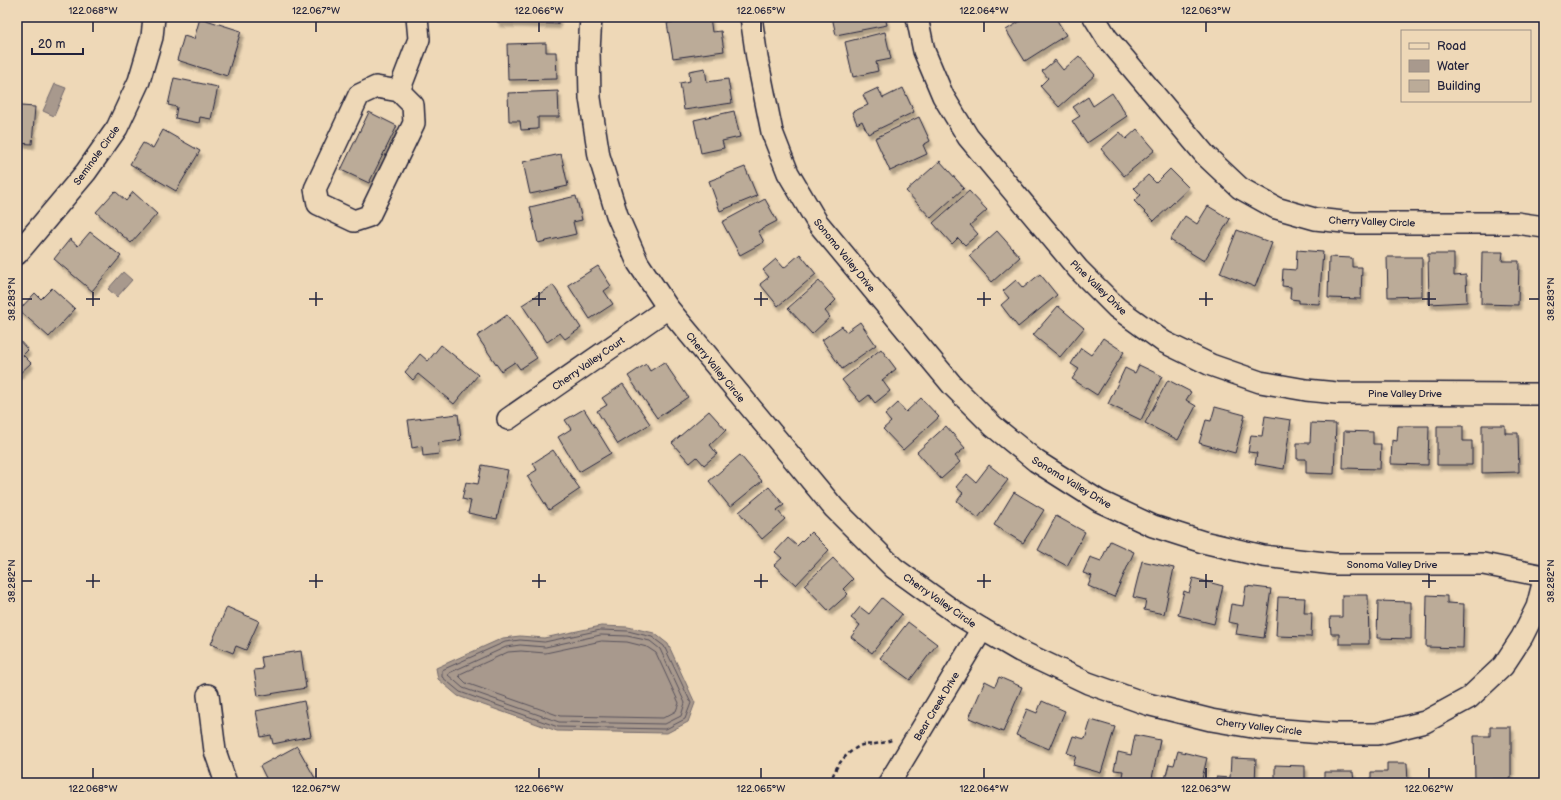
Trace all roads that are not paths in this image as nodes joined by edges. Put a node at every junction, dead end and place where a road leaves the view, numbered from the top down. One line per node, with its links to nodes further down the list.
1 (154, 17): 9 (street, Seminole Circle)
2 (417, 17): 7 (street)
3 (591, 17): 10 (street, Cherry Valley Circle)
4 (751, 17): 13 (street, Sonoma Valley Drive)
5 (917, 17): 11 (street, Pine Valley Drive)
6 (1094, 17): 8 (street, Cherry Valley Circle)
7 (399, 91): 7 (street)
8 (1544, 227)
9 (17, 254)
10 (668, 308): 12 (street, Cherry Valley Court); 15 (street, Cherry Valley Circle)
11 (1544, 394)
12 (508, 418)
13 (1544, 576)
14 (1544, 580): 15 (street, Cherry Valley Circle)
15 (982, 630): 18 (street, Bear Creek Drive)
16 (208, 695): 17 (street)
17 (226, 783)
18 (889, 783)

